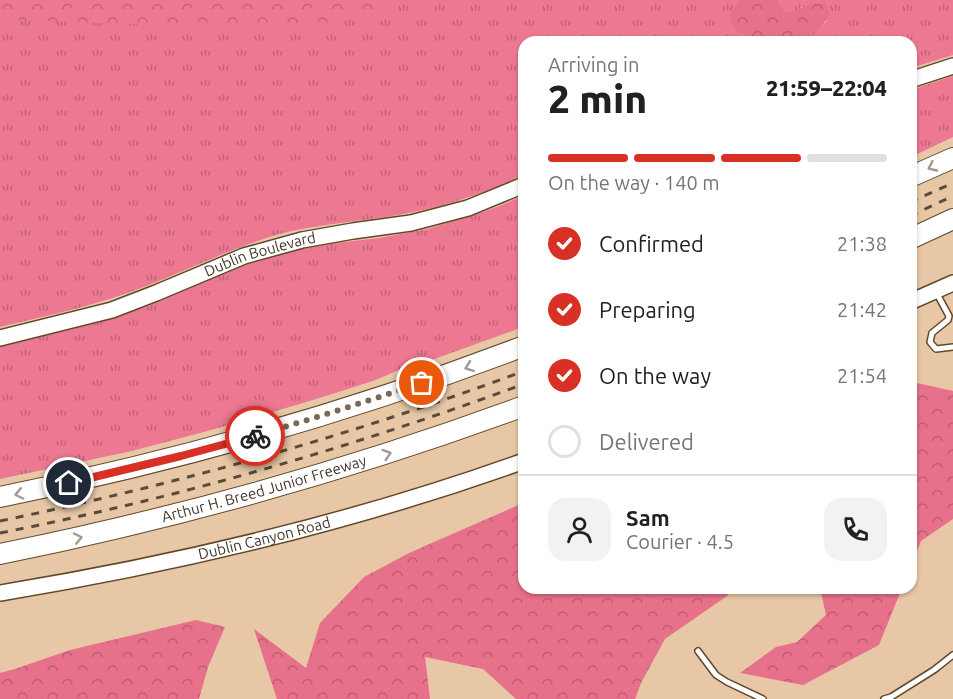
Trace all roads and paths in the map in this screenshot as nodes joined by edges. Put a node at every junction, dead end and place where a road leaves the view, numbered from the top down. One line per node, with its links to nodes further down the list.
1 (953, 66): 2 (street)
2 (917, 78)
3 (953, 158): 4 (highway, one-way to 4)
4 (917, 174)
5 (518, 187): 11 (street, Dublin Boulevard)
6 (953, 219): 7 (highway)
7 (917, 236)
8 (953, 283): 9 (street)
9 (935, 291): 10 (street); 12 (lane)
10 (917, 299)
11 (0, 338)
12 (953, 347)
13 (518, 348): 16 (highway, one-way to 16)
14 (518, 408): 17 (highway, Arthur H. Breed Junior Freeway, one-way to 14)
15 (518, 463): 18 (street, Dublin Canyon Road)
16 (0, 497)
17 (0, 554)
18 (0, 593)
19 (698, 651): 21 (lane)
20 (953, 655): 22 (lane)
21 (763, 699)
22 (884, 699)

